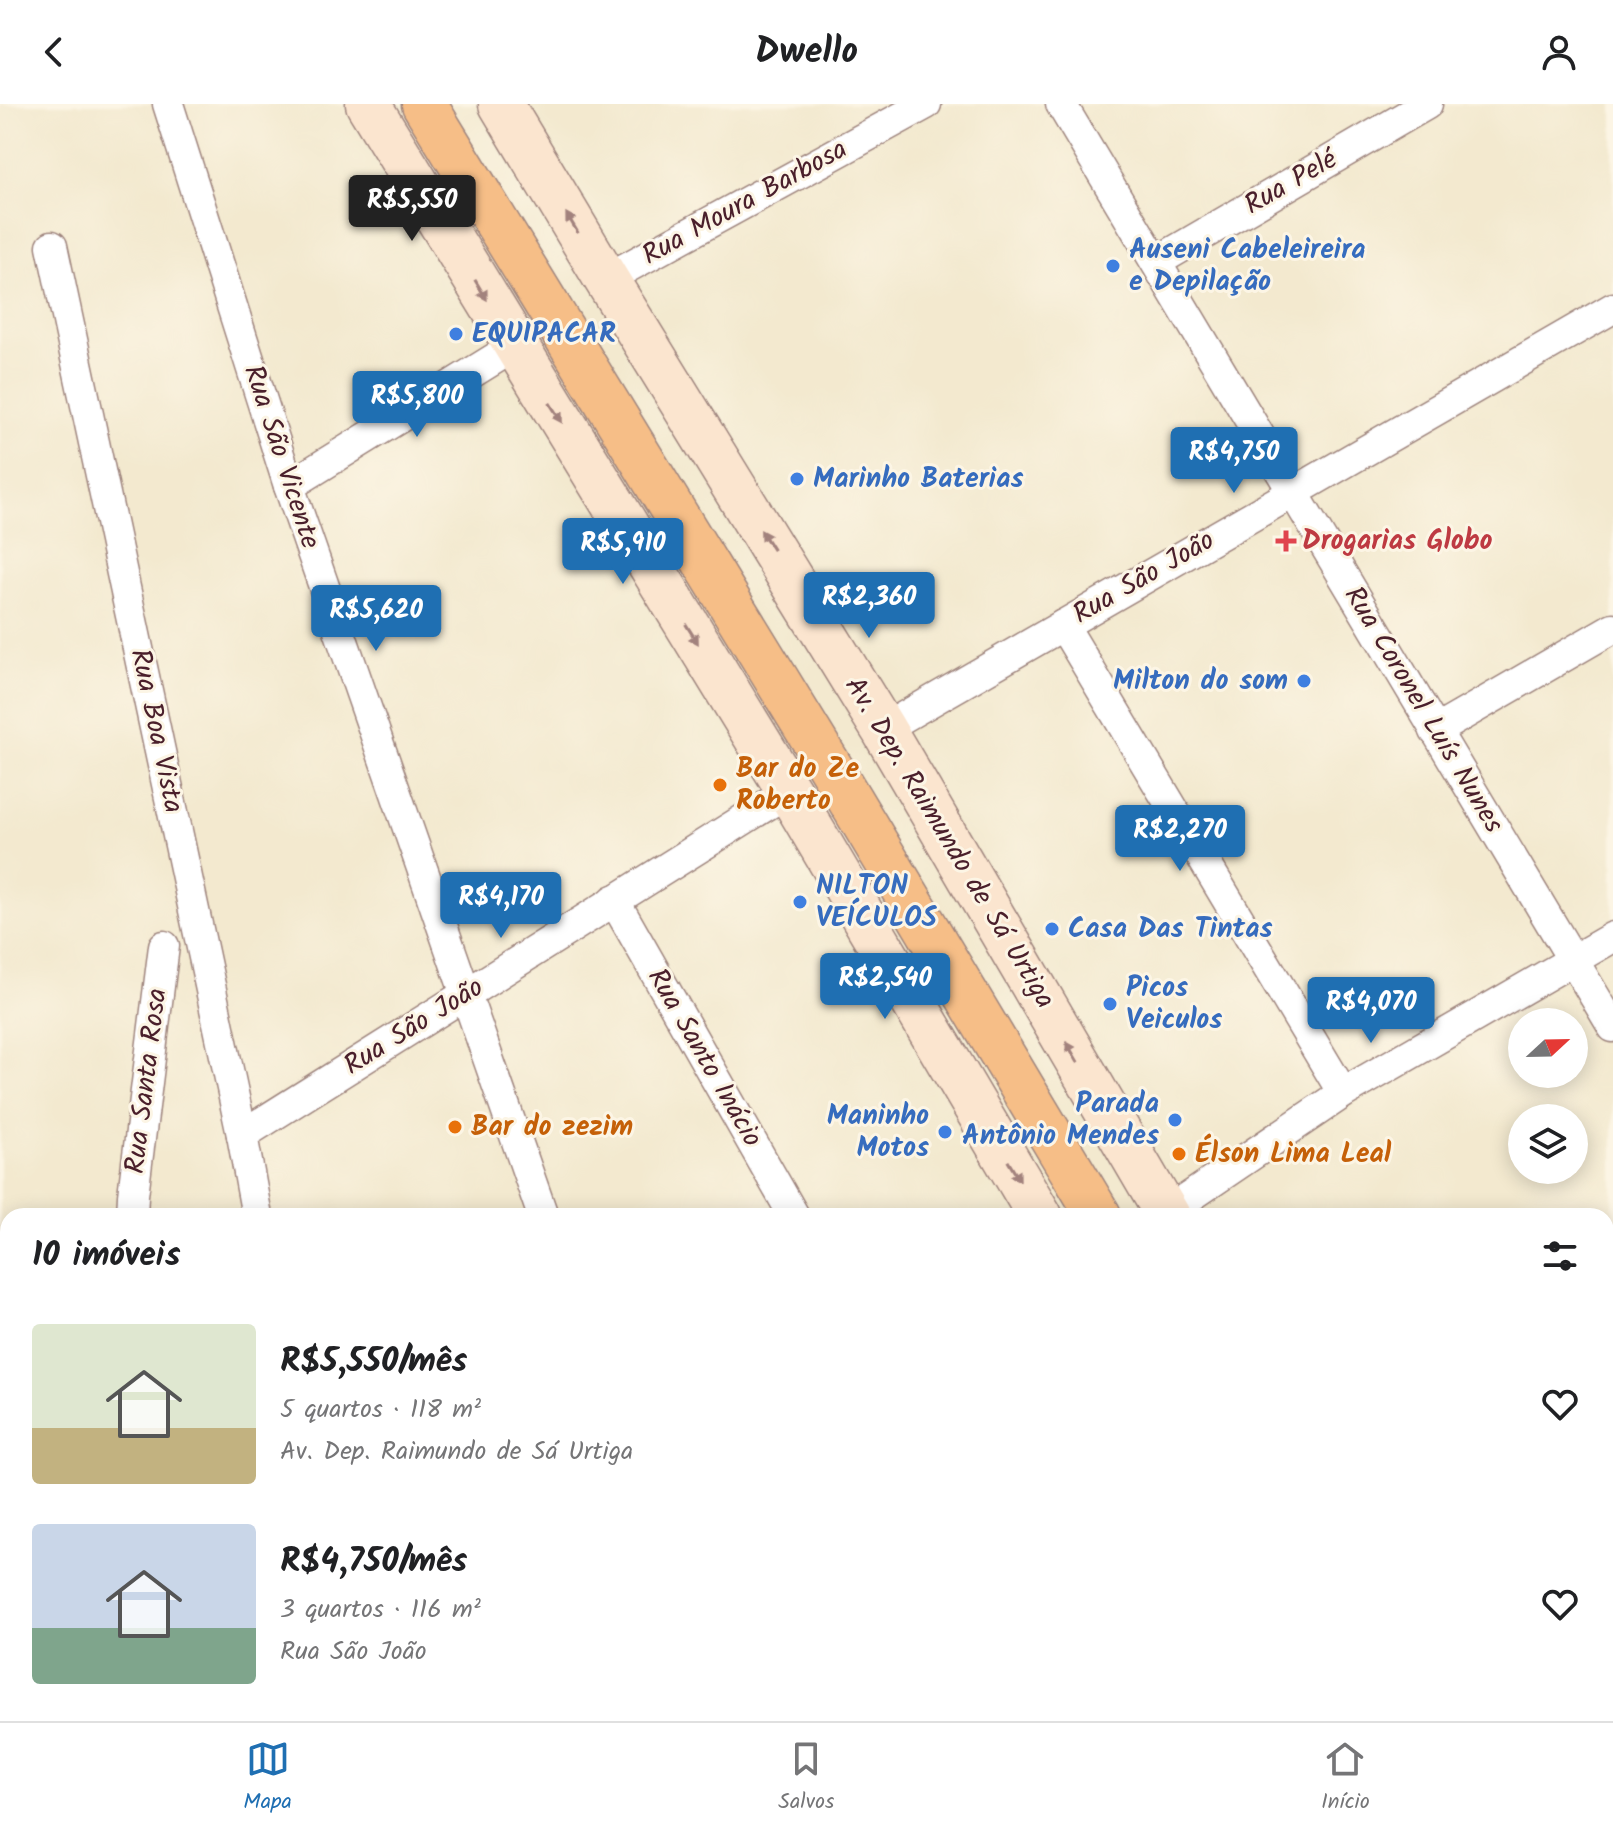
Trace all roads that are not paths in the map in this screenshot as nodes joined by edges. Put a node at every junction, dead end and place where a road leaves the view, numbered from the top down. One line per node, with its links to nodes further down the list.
1 (168, 104): 13 (street, Rua São Vicente)
2 (368, 104): 12 (main road, one-way to 12)
3 (424, 104): 33 (highway)
4 (501, 104): 10 (main road, Av. Dep. Raimundo de Sá Urtiga, one-way to 4)
5 (926, 104): 10 (street, Rua Moura Barbosa)
6 (1061, 104): 9 (street, Rua Coronel Luís Nunes)
7 (1427, 104): 9 (street, Rua Pelé)
8 (52, 246): 27 (street, Rua Boa Vista)
9 (1156, 262): 14 (street, Rua Coronel Luís Nunes)
10 (606, 279): 17 (main road, Av. Dep. Raimundo de Sá Urtiga, one-way to 10)
11 (1613, 308): 14 (street, Rua São João)
12 (515, 346): 13 (street); 19 (main road, one-way to 19)
13 (289, 486): 24 (street, Rua São Vicente)
14 (1293, 492): 15 (street, Rua São João); 18 (street, Rua Coronel Luís Nunes)
15 (1063, 625): 17 (street, Rua São João); 26 (street)
16 (1613, 628): 18 (street)
17 (883, 729): 34 (main road, Av. Dep. Raimundo de Sá Urtiga, one-way to 17)
18 (1435, 731): 23 (street, Rua Coronel Luís Nunes)
19 (789, 791): 20 (street, Rua São João); 32 (main road, one-way to 32)
20 (614, 900): 24 (street, Rua São João); 31 (street, Rua Santo Inácio)
21 (1613, 937): 23 (street)
22 (164, 946): 28 (street, Rua Santa Rosa)
23 (1572, 959): 25 (street, Rua Coronel Luís Nunes); 26 (street)
24 (466, 993): 27 (street, Rua São João); 30 (street, Rua São Vicente)
25 (1613, 1027)
26 (1343, 1093): 35 (street)
27 (242, 1135): 29 (street, Rua Boa Vista)
28 (132, 1208)
29 (256, 1208)
30 (540, 1208)
31 (789, 1208)
32 (1035, 1208)
33 (1094, 1208)
34 (1163, 1208)
35 (1176, 1208)

